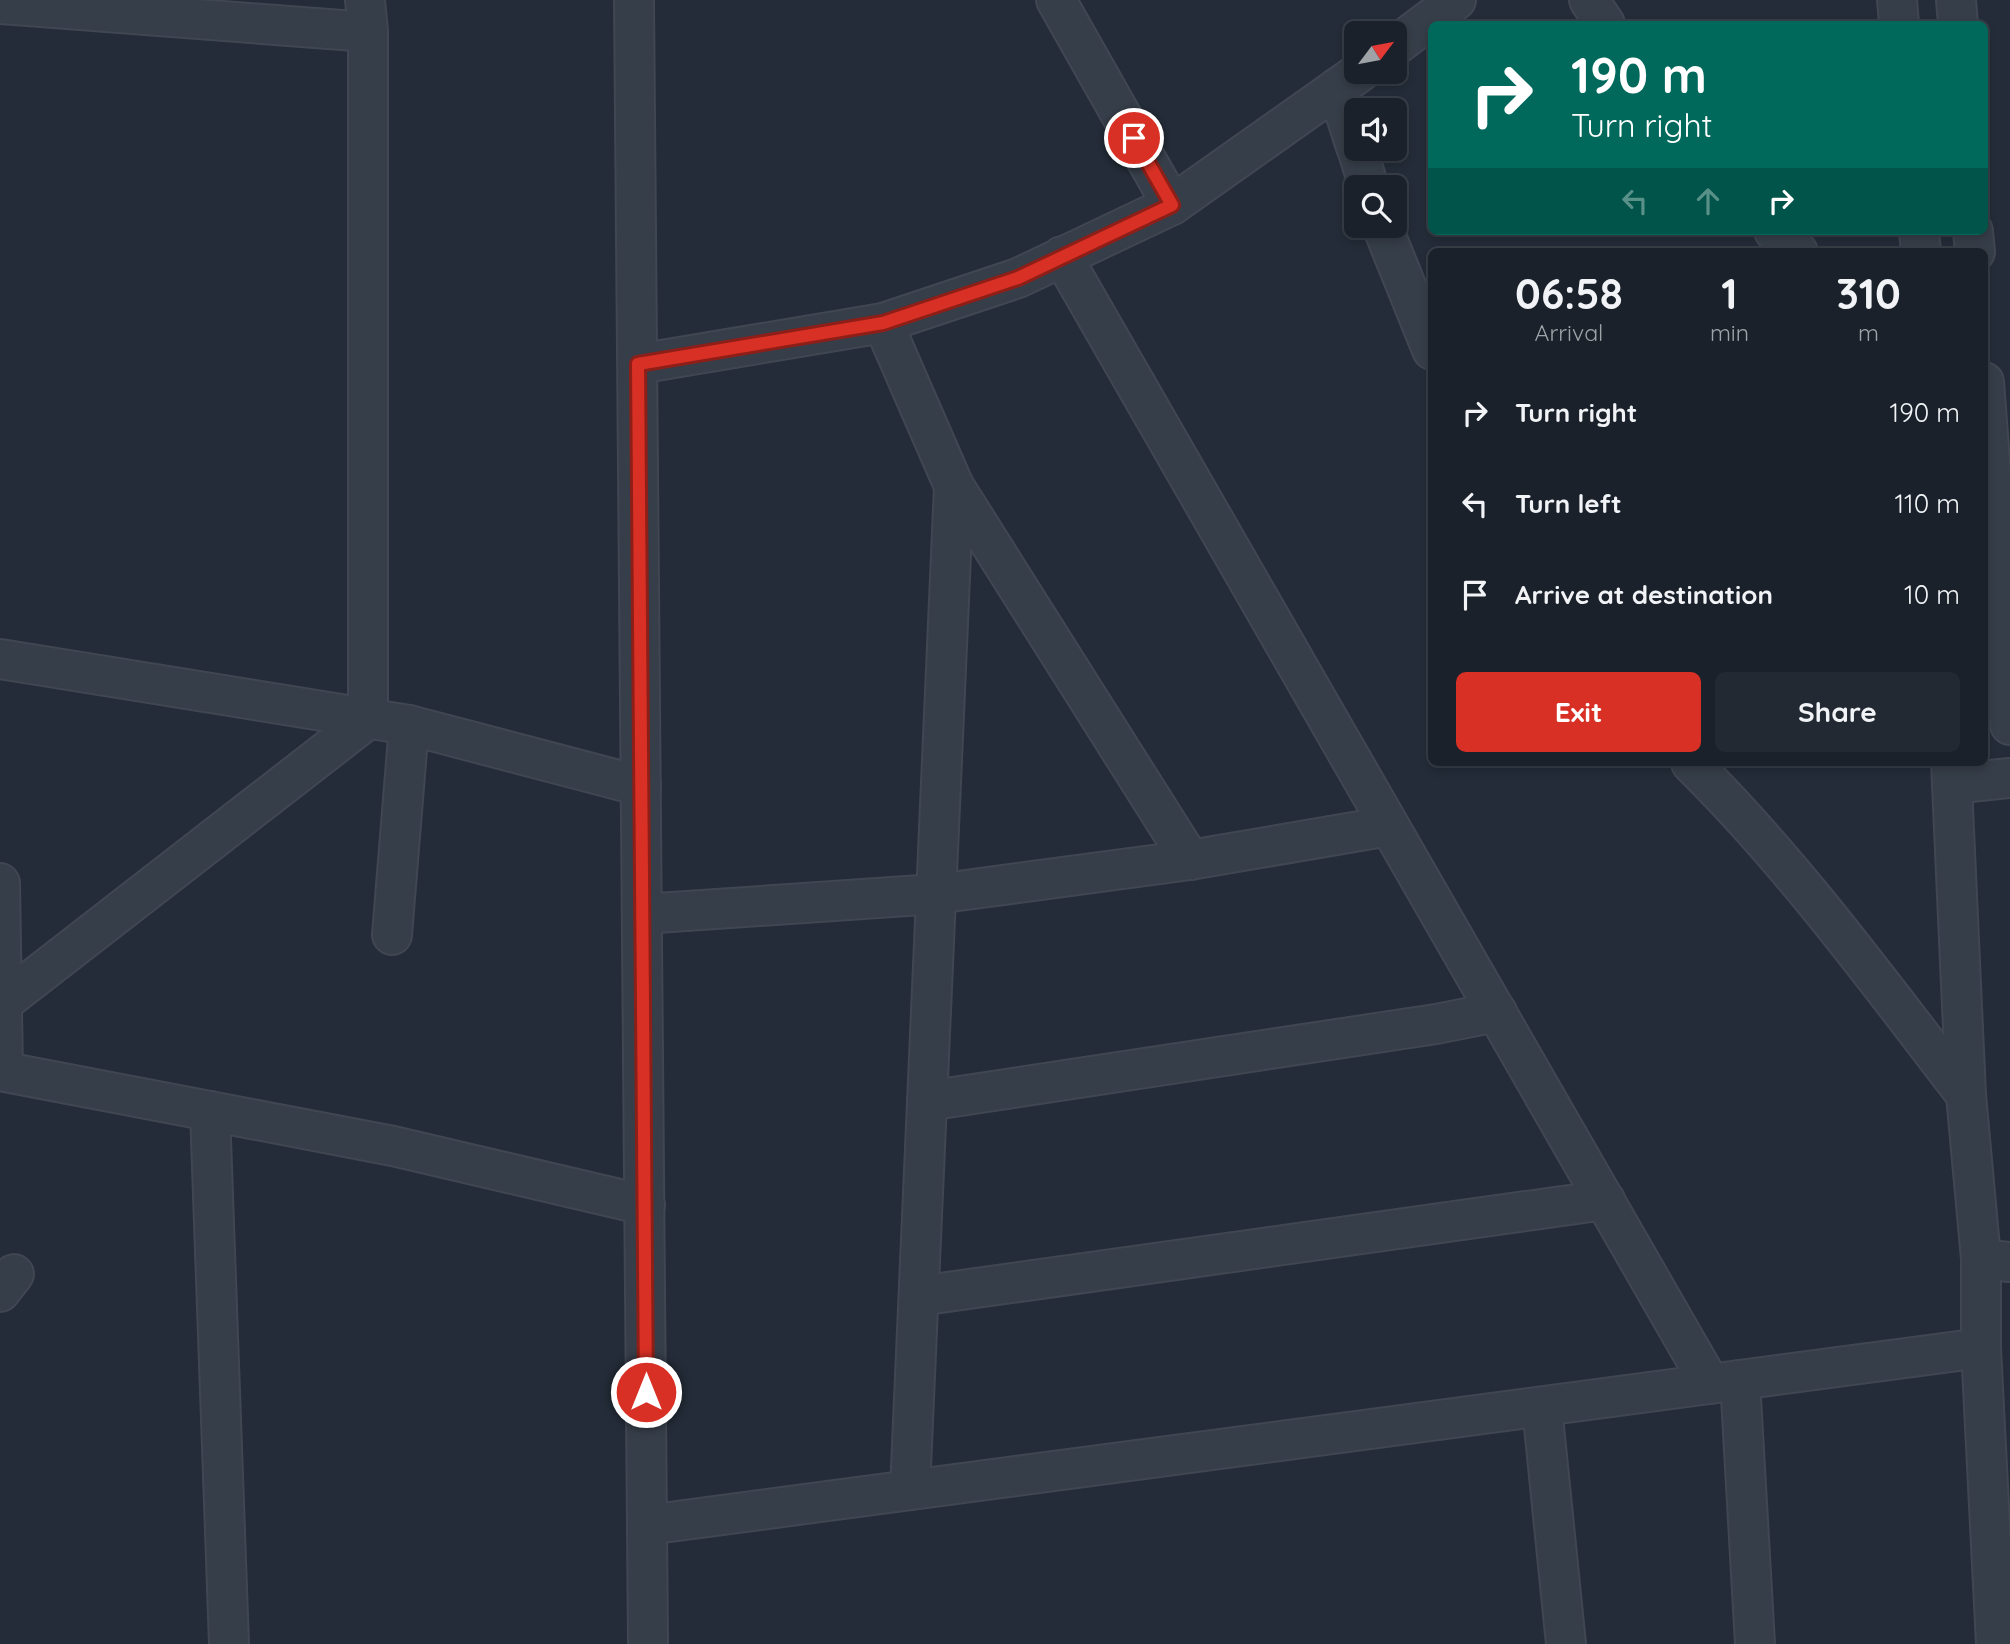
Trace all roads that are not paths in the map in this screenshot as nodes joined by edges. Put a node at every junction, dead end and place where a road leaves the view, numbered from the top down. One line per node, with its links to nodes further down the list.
1 (634, 0): 23 (street)
2 (1056, 0): 16 (street)
3 (1456, 0): 10 (street)
4 (1589, 0): 11 (street)
5 (1897, 0): 12 (street)
6 (1956, 0): 13 (street)
7 (0, 4): 8 (street)
8 (366, 16): 27 (street)
9 (1428, 21): 14 (street)
10 (1428, 21)
11 (1603, 21)
12 (1899, 21)
13 (1958, 21)
14 (1407, 37)
15 (1344, 84): 16 (street)
16 (1172, 205): 20 (street)
17 (1779, 235): 19 (street)
18 (1387, 238): 22 (street)
19 (1793, 248)
20 (1062, 256): 21 (street); 34 (street)
21 (883, 323): 23 (street); 25 (street)
22 (1428, 340)
23 (638, 364): 33 (street)
24 (1988, 435): 29 (street)
25 (954, 486): 35 (street); 37 (street)
26 (0, 659): 27 (street)
27 (368, 719): 28 (street); 40 (street)
28 (409, 725): 33 (street); 39 (street)
29 (2010, 725)
30 (1694, 766): 43 (street)
31 (1952, 773): 32 (street); 43 (street)
32 (2010, 778)
33 (641, 786): 38 (street)
34 (1390, 826): 35 (street); 41 (street)
35 (1190, 860): 37 (street)
36 (0, 883): 40 (street)
37 (936, 894): 38 (street); 44 (street)
38 (642, 914): 47 (street)
39 (392, 935)
40 (2, 1003): 42 (street)
41 (1497, 1012): 44 (street); 46 (street)
42 (2, 1071): 45 (street)
43 (1966, 1095): 48 (street)
44 (927, 1101): 49 (street)
45 (210, 1111): 47 (street); 55 (street)
46 (1605, 1200): 49 (street); 51 (street)
47 (645, 1205): 54 (street)
48 (1995, 1260): 50 (street)
49 (919, 1296): 53 (street)
50 (1980, 1348): 51 (street); 59 (street)
51 (1725, 1382): 52 (street); 58 (street)
52 (1542, 1406): 53 (street); 57 (street)
53 (910, 1490): 54 (street)
54 (648, 1525): 56 (street)
55 (229, 1644)
56 (648, 1644)
57 (1566, 1644)
58 (1755, 1644)
59 (1996, 1644)

